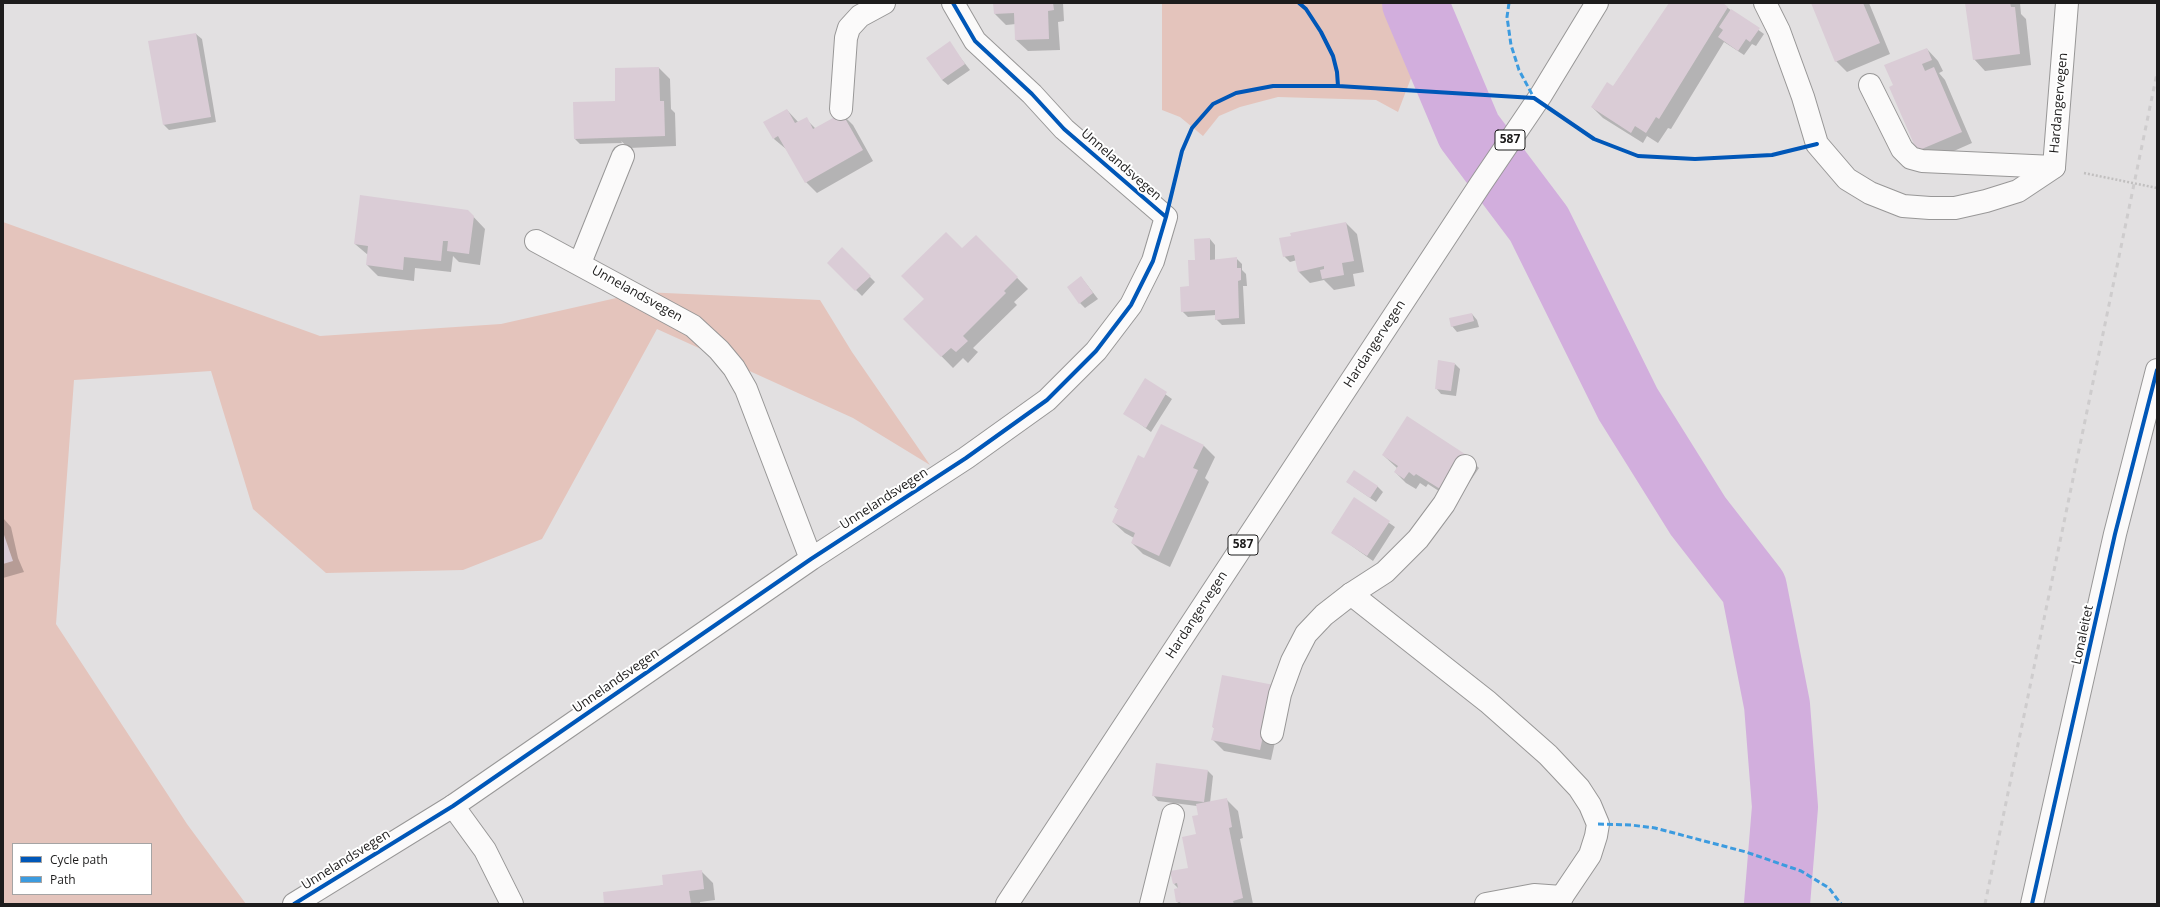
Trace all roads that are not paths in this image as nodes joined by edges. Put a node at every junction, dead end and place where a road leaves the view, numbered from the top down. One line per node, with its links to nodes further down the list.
1 (884, 3): 7 (street)
2 (953, 3): 14 (street, Unnelandsvegen)
3 (1597, 3): 22 (street, Hardangervegen / 587)
4 (1765, 3): 9 (street, Hardangervegen)
5 (2068, 3): 9 (street, Hardangervegen)
6 (1870, 85): 9 (street)
7 (841, 109)
8 (623, 156): 11 (street)
9 (2054, 167)
10 (536, 241): 11 (street, Unnelandsvegen)
11 (580, 263): 14 (street, Unnelandsvegen)
12 (2157, 370): 25 (street, Lonaleitet)
13 (1465, 466): 15 (street)
14 (811, 559): 17 (street, Unnelandsvegen)
15 (1351, 594): 16 (street); 19 (street)
16 (1272, 733)
17 (453, 806): 20 (street, Unnelandsvegen); 21 (street)
18 (1172, 815): 23 (street)
19 (1559, 901): 24 (street)
20 (294, 904)
21 (512, 904)
22 (1007, 904)
23 (1151, 904)
24 (1486, 904)
25 (2032, 904)

